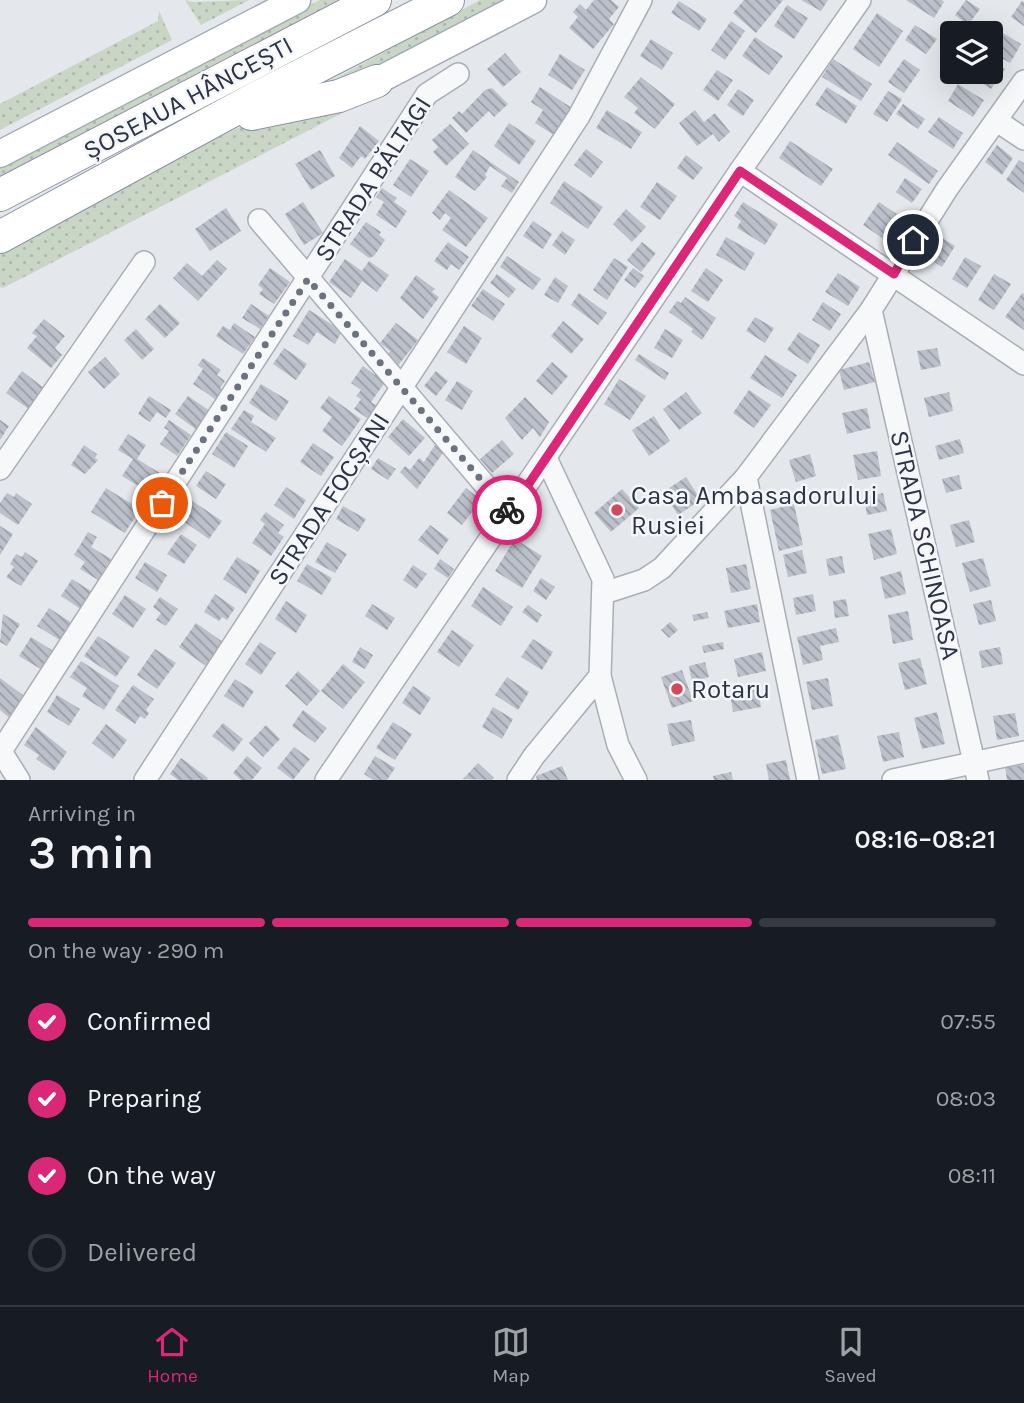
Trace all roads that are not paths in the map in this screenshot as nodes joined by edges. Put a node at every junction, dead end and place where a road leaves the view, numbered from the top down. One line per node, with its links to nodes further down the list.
1 (297, 0): 13 (main road, ȘOSEAUA HÂNCEȘTI)
2 (375, 0): 15 (highway, ȘOSEAUA HÂNCEȘTI)
3 (448, 0): 11 (highway, ȘOSEAUA HÂNCEȘTI)
4 (533, 0): 8 (main road, ȘOSEAUA HÂNCEȘTI)
5 (641, 0): 23 (street, STRADA FOCȘANI)
6 (860, 0): 14 (street)
7 (457, 74): 20 (street, STRADA BĂLTAGI)
8 (377, 81): 11 (highway, ȘOSEAUA HÂNCEȘTI)
9 (1024, 81): 10 (street)
10 (997, 121): 12 (street); 19 (street)
11 (184, 138): 17 (highway, ȘOSEAUA HÂNCEȘTI)
12 (1024, 139)
13 (0, 154)
14 (740, 171): 19 (street); 24 (street)
15 (0, 195)
16 (259, 220): 20 (street)
17 (0, 237)
18 (144, 262): 25 (street)
19 (894, 274): 21 (street); 22 (street)
20 (308, 279): 23 (street); 30 (street, STRADA BĂLTAGI)
21 (871, 310): 26 (street); 32 (street, STRADA SCHINOASA)
22 (1024, 363)
23 (401, 388): 27 (street); 34 (street, STRADA FOCȘANI)
24 (546, 458): 27 (street); 28 (street)
25 (0, 469)
26 (746, 477): 28 (street); 38 (street)
27 (509, 513): 35 (street)
28 (604, 593): 29 (street)
29 (600, 676): 36 (street); 37 (street)
30 (0, 750): 33 (street)
31 (1024, 752): 32 (street)
32 (976, 772): 39 (street)
33 (19, 780)
34 (145, 780)
35 (327, 780)
36 (518, 780)
37 (636, 780)
38 (808, 780)
39 (892, 780)

